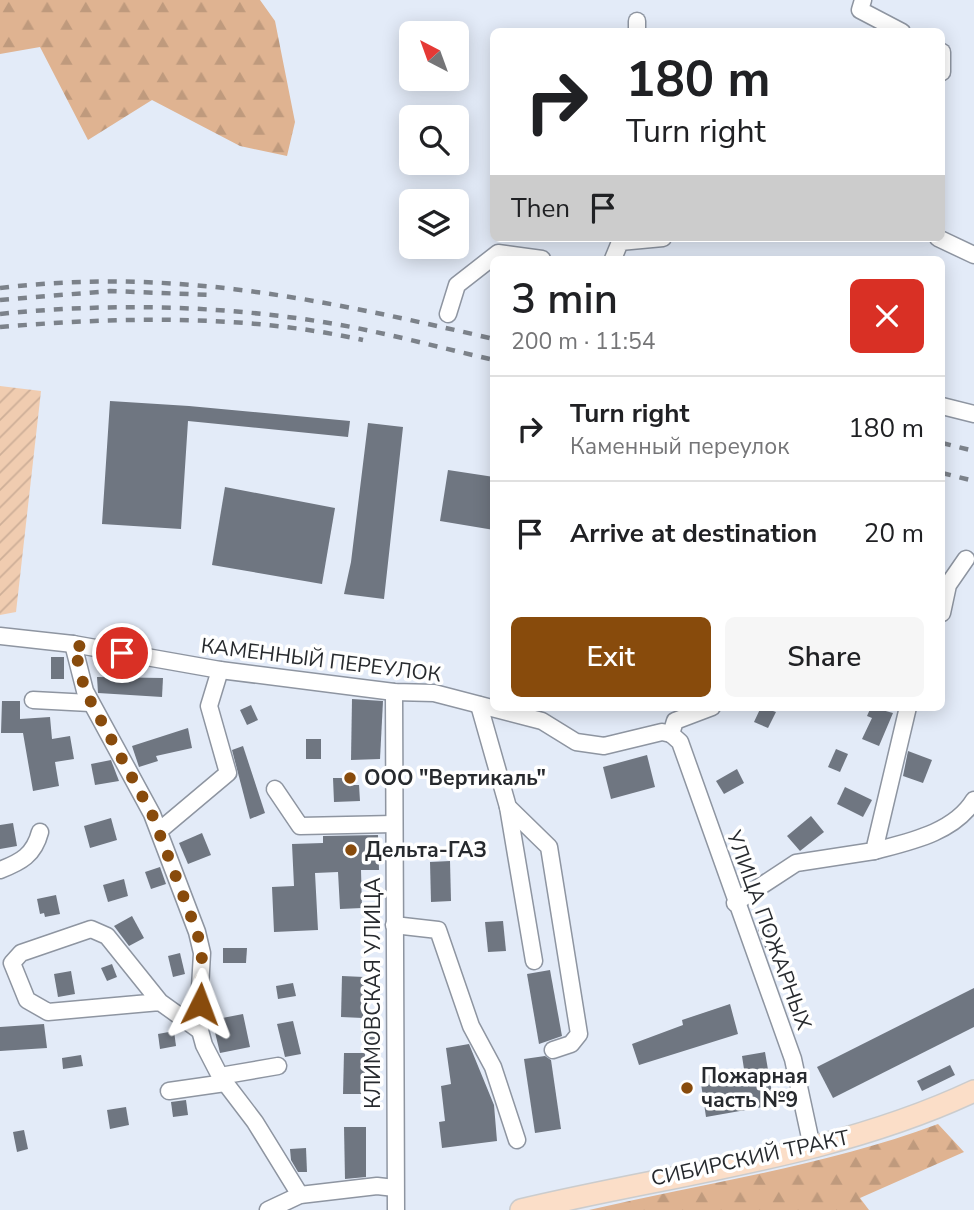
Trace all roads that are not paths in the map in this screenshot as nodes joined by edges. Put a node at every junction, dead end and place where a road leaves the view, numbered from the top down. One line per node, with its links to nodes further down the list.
1 (863, 0): 2 (street)
2 (894, 28)
3 (945, 241): 4 (street)
4 (974, 255)
5 (494, 256): 6 (street)
6 (520, 256)
7 (490, 259): 8 (street)
8 (448, 314)
9 (945, 407): 10 (street)
10 (974, 414)
11 (966, 559): 12 (street)
12 (945, 599)
13 (0, 636): 14 (street, КАМЕННЫЙ ПЕРЕУЛОК)
14 (74, 645): 15 (street, КАМЕННЫЙ ПЕРЕУЛОК); 18 (street)
15 (220, 670): 16 (street, КАМЕННЫЙ ПЕРЕУЛОК); 30 (street)
16 (394, 692): 19 (street, КАМЕННЫЙ ПЕРЕУЛОК); 29 (street, КЛИМОВСКАЯ УЛИЦА)
17 (33, 700): 18 (street)
18 (90, 703): 30 (street)
19 (479, 705): 20 (street, КАМЕННЫЙ ПЕРЕУЛОК); 28 (street)
20 (490, 706)
21 (524, 711): 24 (street, КАМЕННЫЙ ПЕРЕУЛОК)
22 (701, 711): 25 (street)
23 (907, 711): 32 (street)
24 (547, 714): 25 (street, КАМЕННЫЙ ПЕРЕУЛОК)
25 (671, 734): 34 (street, УЛИЦА ПОЖАРНЫХ)
26 (275, 789): 29 (street)
27 (974, 800): 32 (street)
28 (508, 807): 37 (street); 40 (street)
29 (394, 824): 35 (street, КЛИМОВСКАЯ УЛИЦА)
30 (159, 831): 39 (street)
31 (40, 832): 33 (street)
32 (874, 851): 34 (street)
33 (0, 870)
34 (735, 903): 46 (street, УЛИЦА ПОЖАРНЫХ)
35 (394, 925): 45 (street); 47 (street, КЛИМОВСКАЯ УЛИЦА)
36 (6, 960): 38 (street); 38 (street)
37 (534, 961)
38 (160, 1002): 39 (street)
39 (200, 1030): 42 (street)
40 (553, 1050)
41 (278, 1066): 42 (street)
42 (223, 1079): 43 (street); 48 (street)
43 (169, 1091)
44 (974, 1091): 46 (main road, СИБИРСКИЙ ТРАКТ)
45 (517, 1140)
46 (812, 1147): 51 (main road, СИБИРСКИЙ ТРАКТ)
47 (394, 1188): 48 (street); 50 (street, КЛИМОВСКАЯ УЛИЦА)
48 (300, 1195): 49 (street)
49 (268, 1210)
50 (396, 1210)
51 (522, 1210)

